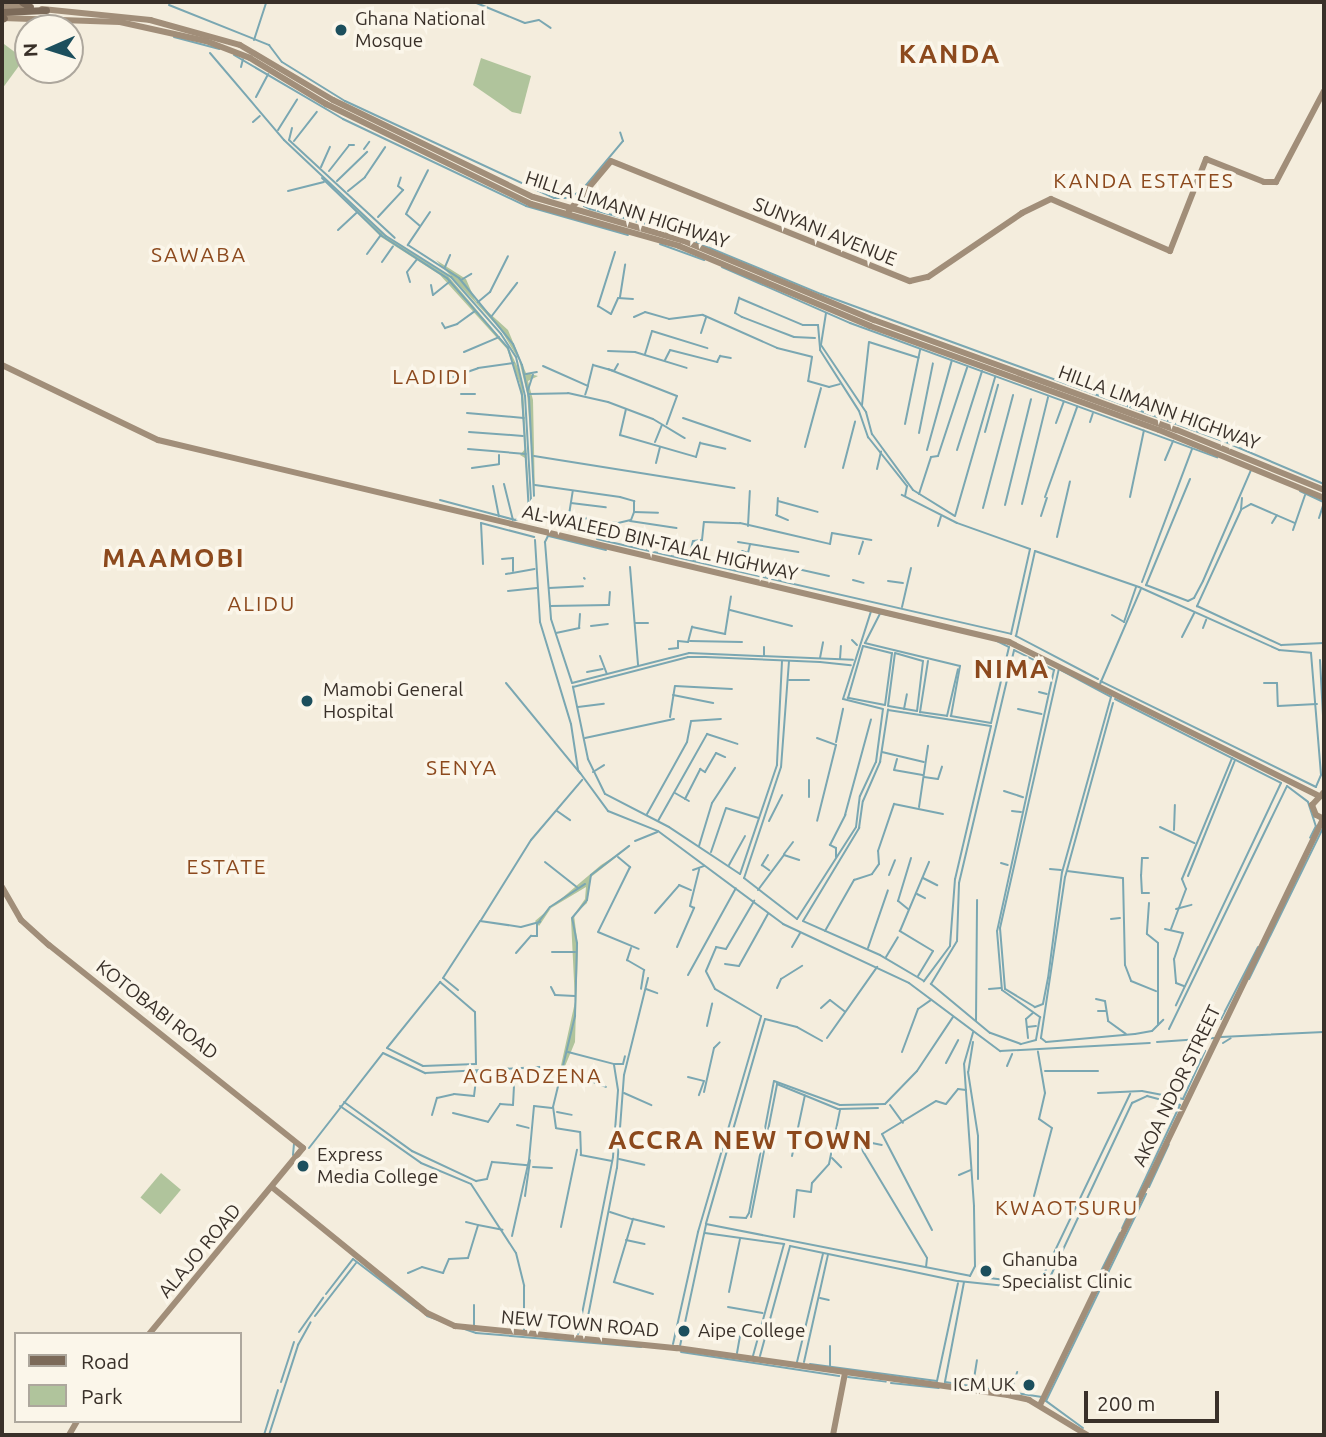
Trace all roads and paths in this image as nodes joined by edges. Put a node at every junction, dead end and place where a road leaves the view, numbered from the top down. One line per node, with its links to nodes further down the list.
1 (22, 2): 3 (main road)
2 (2, 6): 3 (street, HILLA LIMANN HIGHWAY)
3 (30, 7): 4 (street, HILLA LIMANN HIGHWAY)
4 (46, 10): 5 (main road); 8 (street, HILLA LIMANN HIGHWAY)
5 (2, 17): 10 (street, HILLA LIMANN HIGHWAY)
6 (1324, 91): 7 (street, SUNYANI AVENUE)
7 (583, 193): 8 (street); 9 (street); 11 (street)
8 (553, 204): 9 (street, HILLA LIMANN HIGHWAY)
9 (570, 210): 10 (street); 11 (street, HILLA LIMANN HIGHWAY)
10 (558, 213): 14 (street, HILLA LIMANN HIGHWAY)
11 (587, 214): 13 (street, HILLA LIMANN HIGHWAY)
12 (2, 365): 15 (street, AL-WALEED BIN-TALAL HIGHWAY)
13 (1324, 490)
14 (1324, 498)
15 (1318, 796): 16 (street, AL-WALEED BIN-TALAL HIGHWAY)
16 (1324, 819): 22 (street, AKOA NDOR STREET)
17 (2, 887): 18 (street, KOTOBABI ROAD)
18 (303, 1148): 19 (street, ALAJO ROAD)
19 (273, 1188): 20 (street, ALAJO ROAD); 21 (street, NEW TOWN ROAD)
20 (151, 1332)
21 (845, 1373): 22 (street, NEW TOWN ROAD); 23 (street)
22 (1040, 1405): 24 (street, NEW TOWN ROAD)
23 (833, 1435)
24 (1087, 1435)

